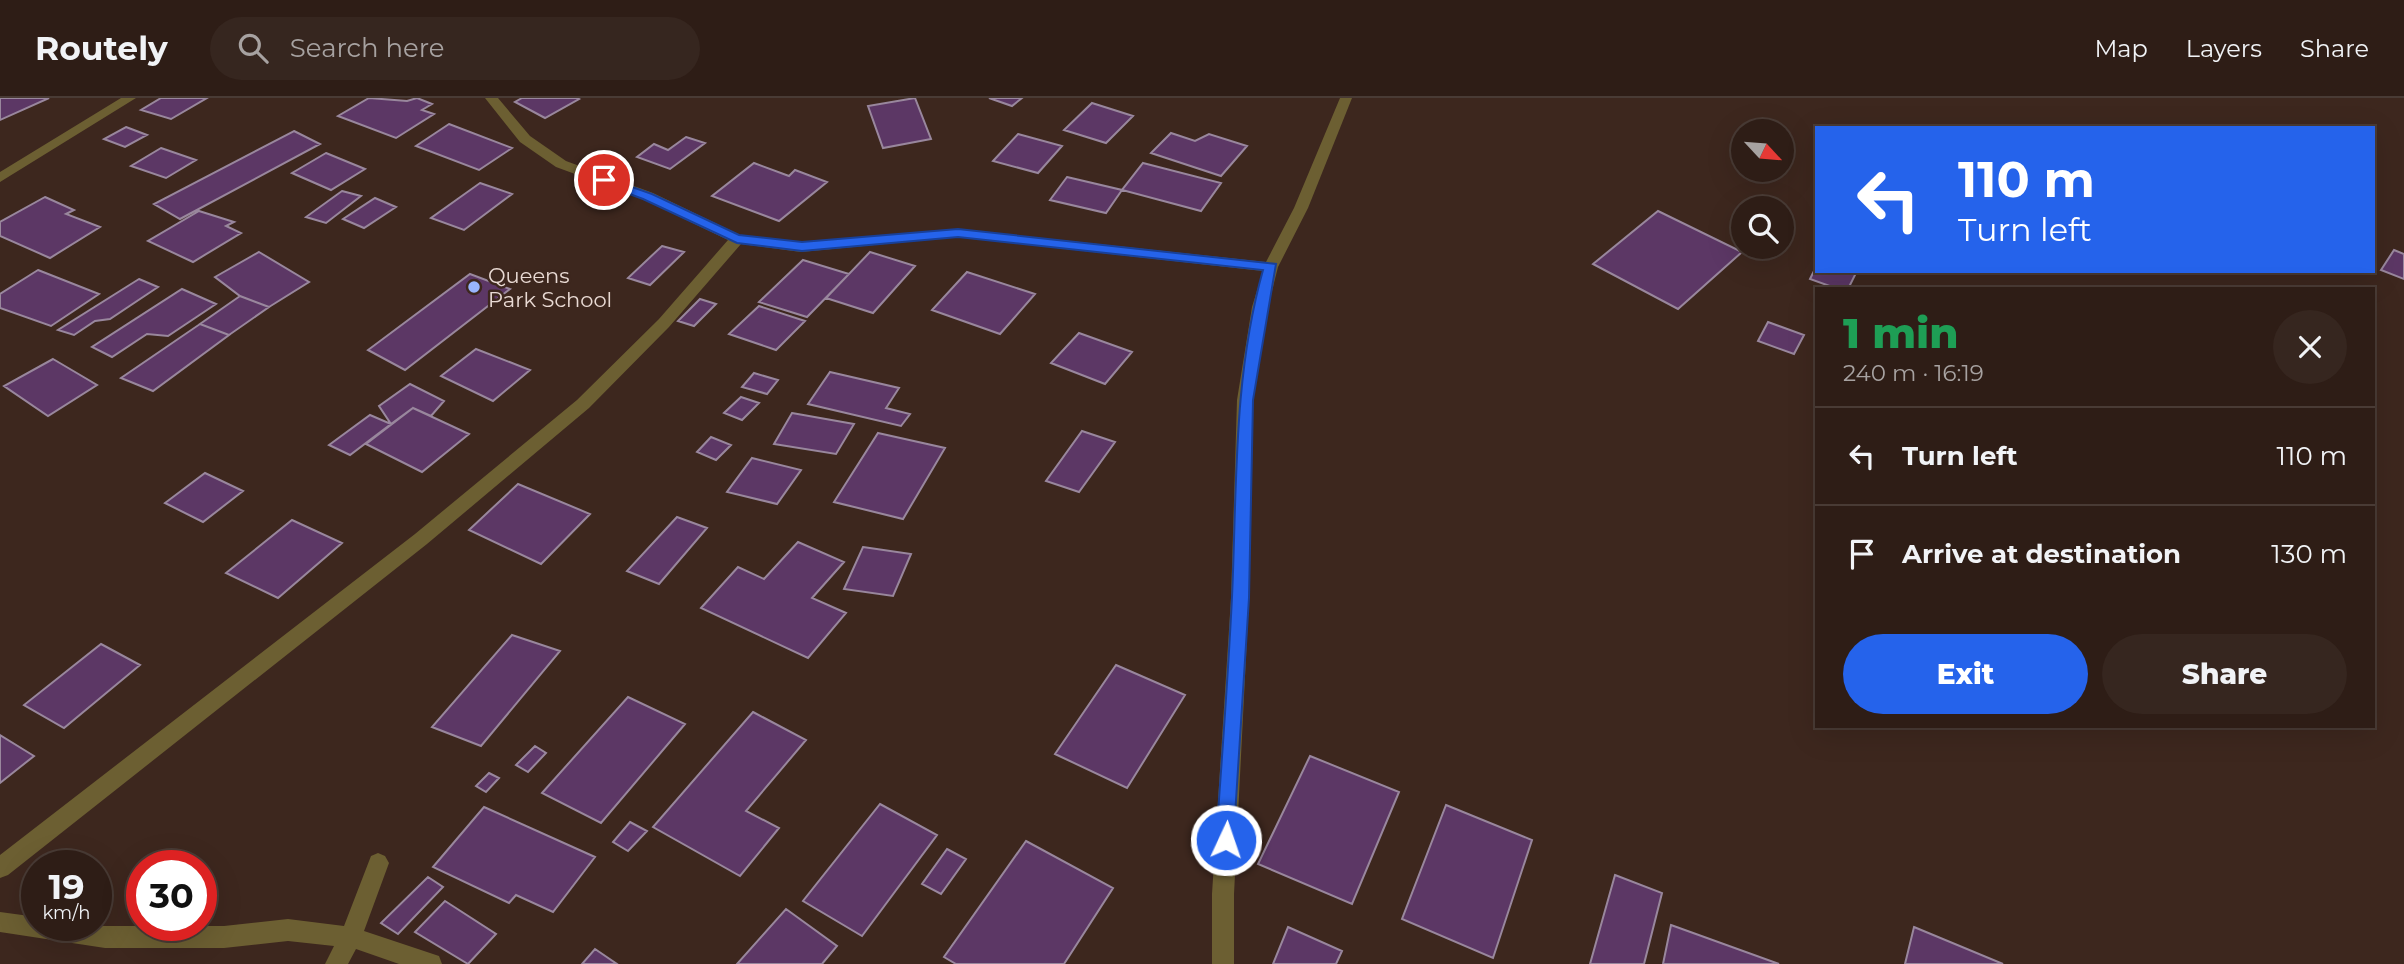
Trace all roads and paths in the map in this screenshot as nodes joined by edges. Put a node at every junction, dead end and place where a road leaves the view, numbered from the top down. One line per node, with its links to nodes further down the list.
1 (130, 98): 4 (street)
2 (491, 98): 5 (street)
3 (1346, 98): 6 (street)
4 (0, 178)
5 (737, 239): 6 (street); 8 (street)
6 (1271, 267): 13 (street)
7 (378, 863): 10 (street)
8 (0, 868)
9 (0, 922): 10 (street)
10 (351, 937): 11 (street); 12 (street)
11 (336, 964)
12 (431, 964)
13 (1223, 964)

